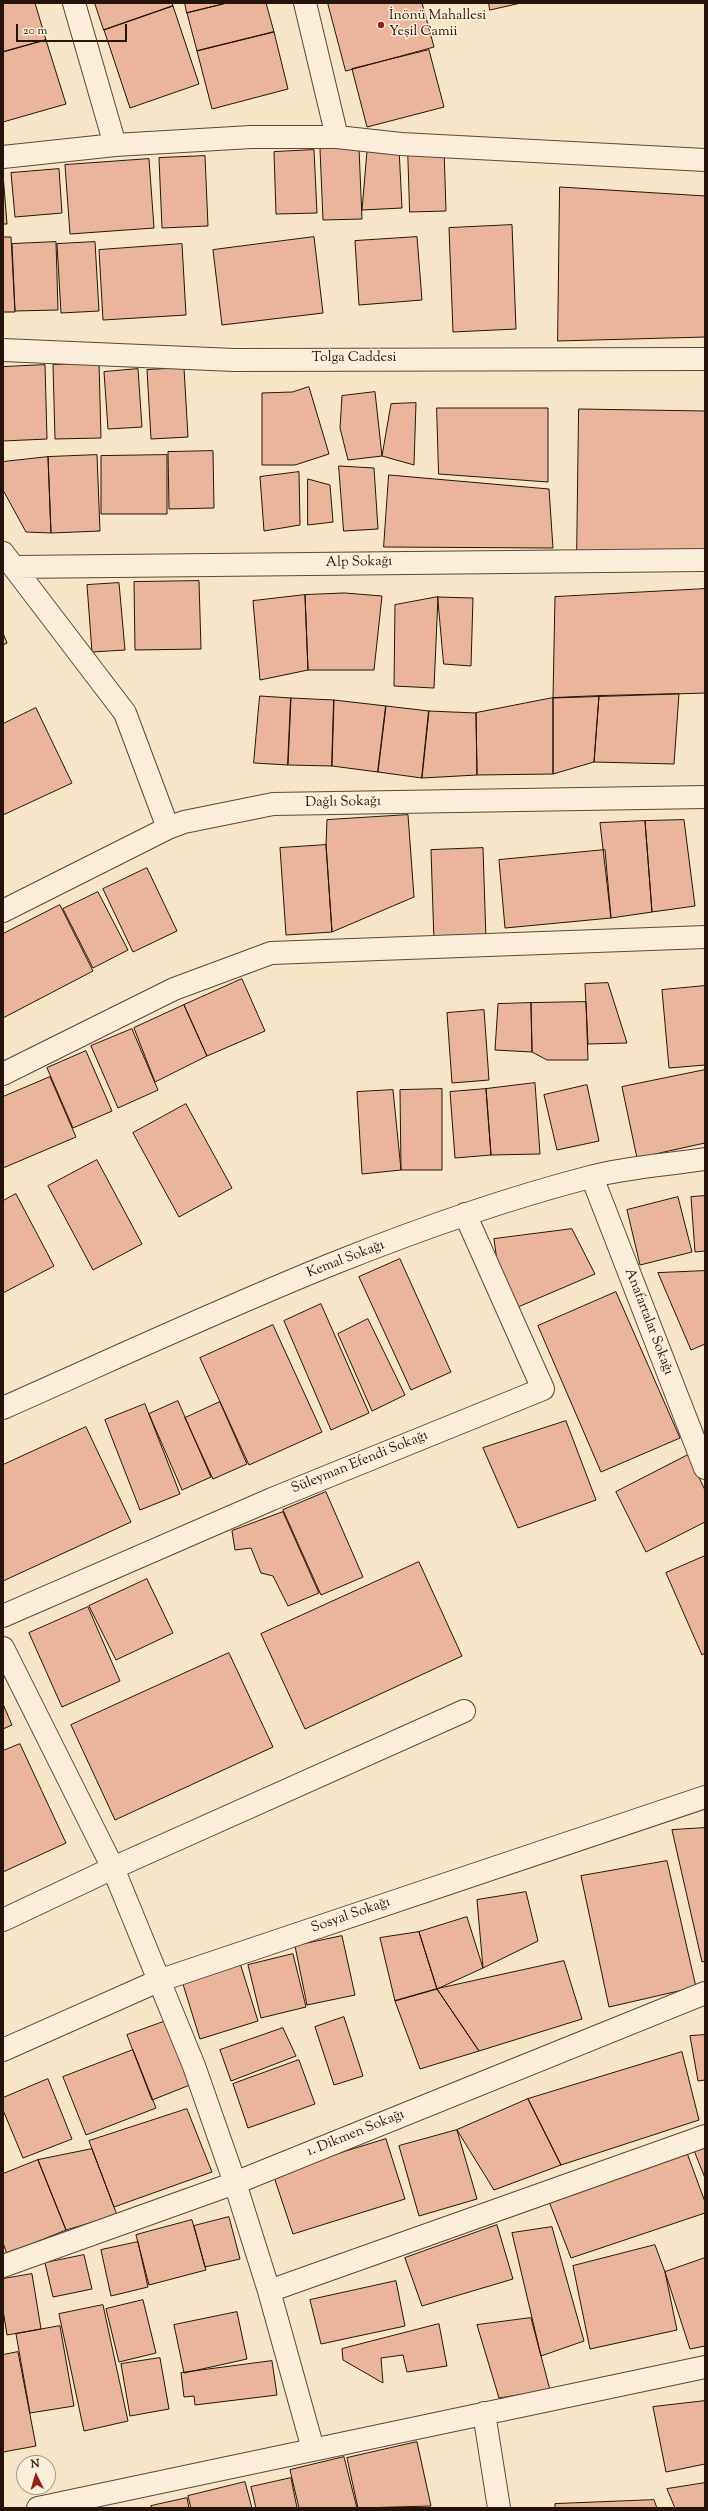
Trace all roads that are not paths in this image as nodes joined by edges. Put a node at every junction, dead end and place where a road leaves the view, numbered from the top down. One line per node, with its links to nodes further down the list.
1 (74, 3): 4 (street)
2 (304, 3): 3 (street)
3 (337, 137): 4 (street); 6 (street)
4 (115, 145): 5 (street)
5 (3, 157)
6 (705, 160)
7 (3, 350): 8 (street, Tolga Caddesi)
8 (705, 359)
9 (8, 560): 10 (street, Alp Sokağı); 12 (street)
10 (705, 560)
11 (705, 797): 12 (street, Dağlı Sokağı)
12 (168, 828): 13 (street, Dağlı Sokağı)
13 (3, 911)
14 (705, 937): 15 (street)
15 (3, 1074)
16 (705, 1159): 17 (street, Kemal Sokağı)
17 (592, 1177): 18 (street, Kemal Sokağı); 20 (street, Anafartalar Sokağı)
18 (465, 1214): 19 (street, Kemal Sokağı); 21 (street, Süleyman Efendi Sokağı)
19 (3, 1408)
20 (705, 1468)
21 (3, 1616)
22 (3, 1648): 25 (street)
23 (464, 1712): 25 (street)
24 (705, 1797): 27 (street, Sosyal Sokağı)
25 (113, 1868): 26 (street); 27 (street)
26 (3, 1920)
27 (158, 1981): 29 (street, Sosyal Sokağı); 31 (street)
28 (705, 1993): 31 (street, 1. Dikmen Sokağı)
29 (3, 2050)
30 (705, 2136): 33 (street)
31 (235, 2183): 32 (street, 1. Dikmen Sokağı); 33 (street)
32 (3, 2266)
33 (269, 2291): 36 (street)
34 (705, 2367): 35 (street)
35 (484, 2413): 36 (street); 38 (street)
36 (314, 2449): 37 (street)
37 (38, 2508)
38 (499, 2508)

